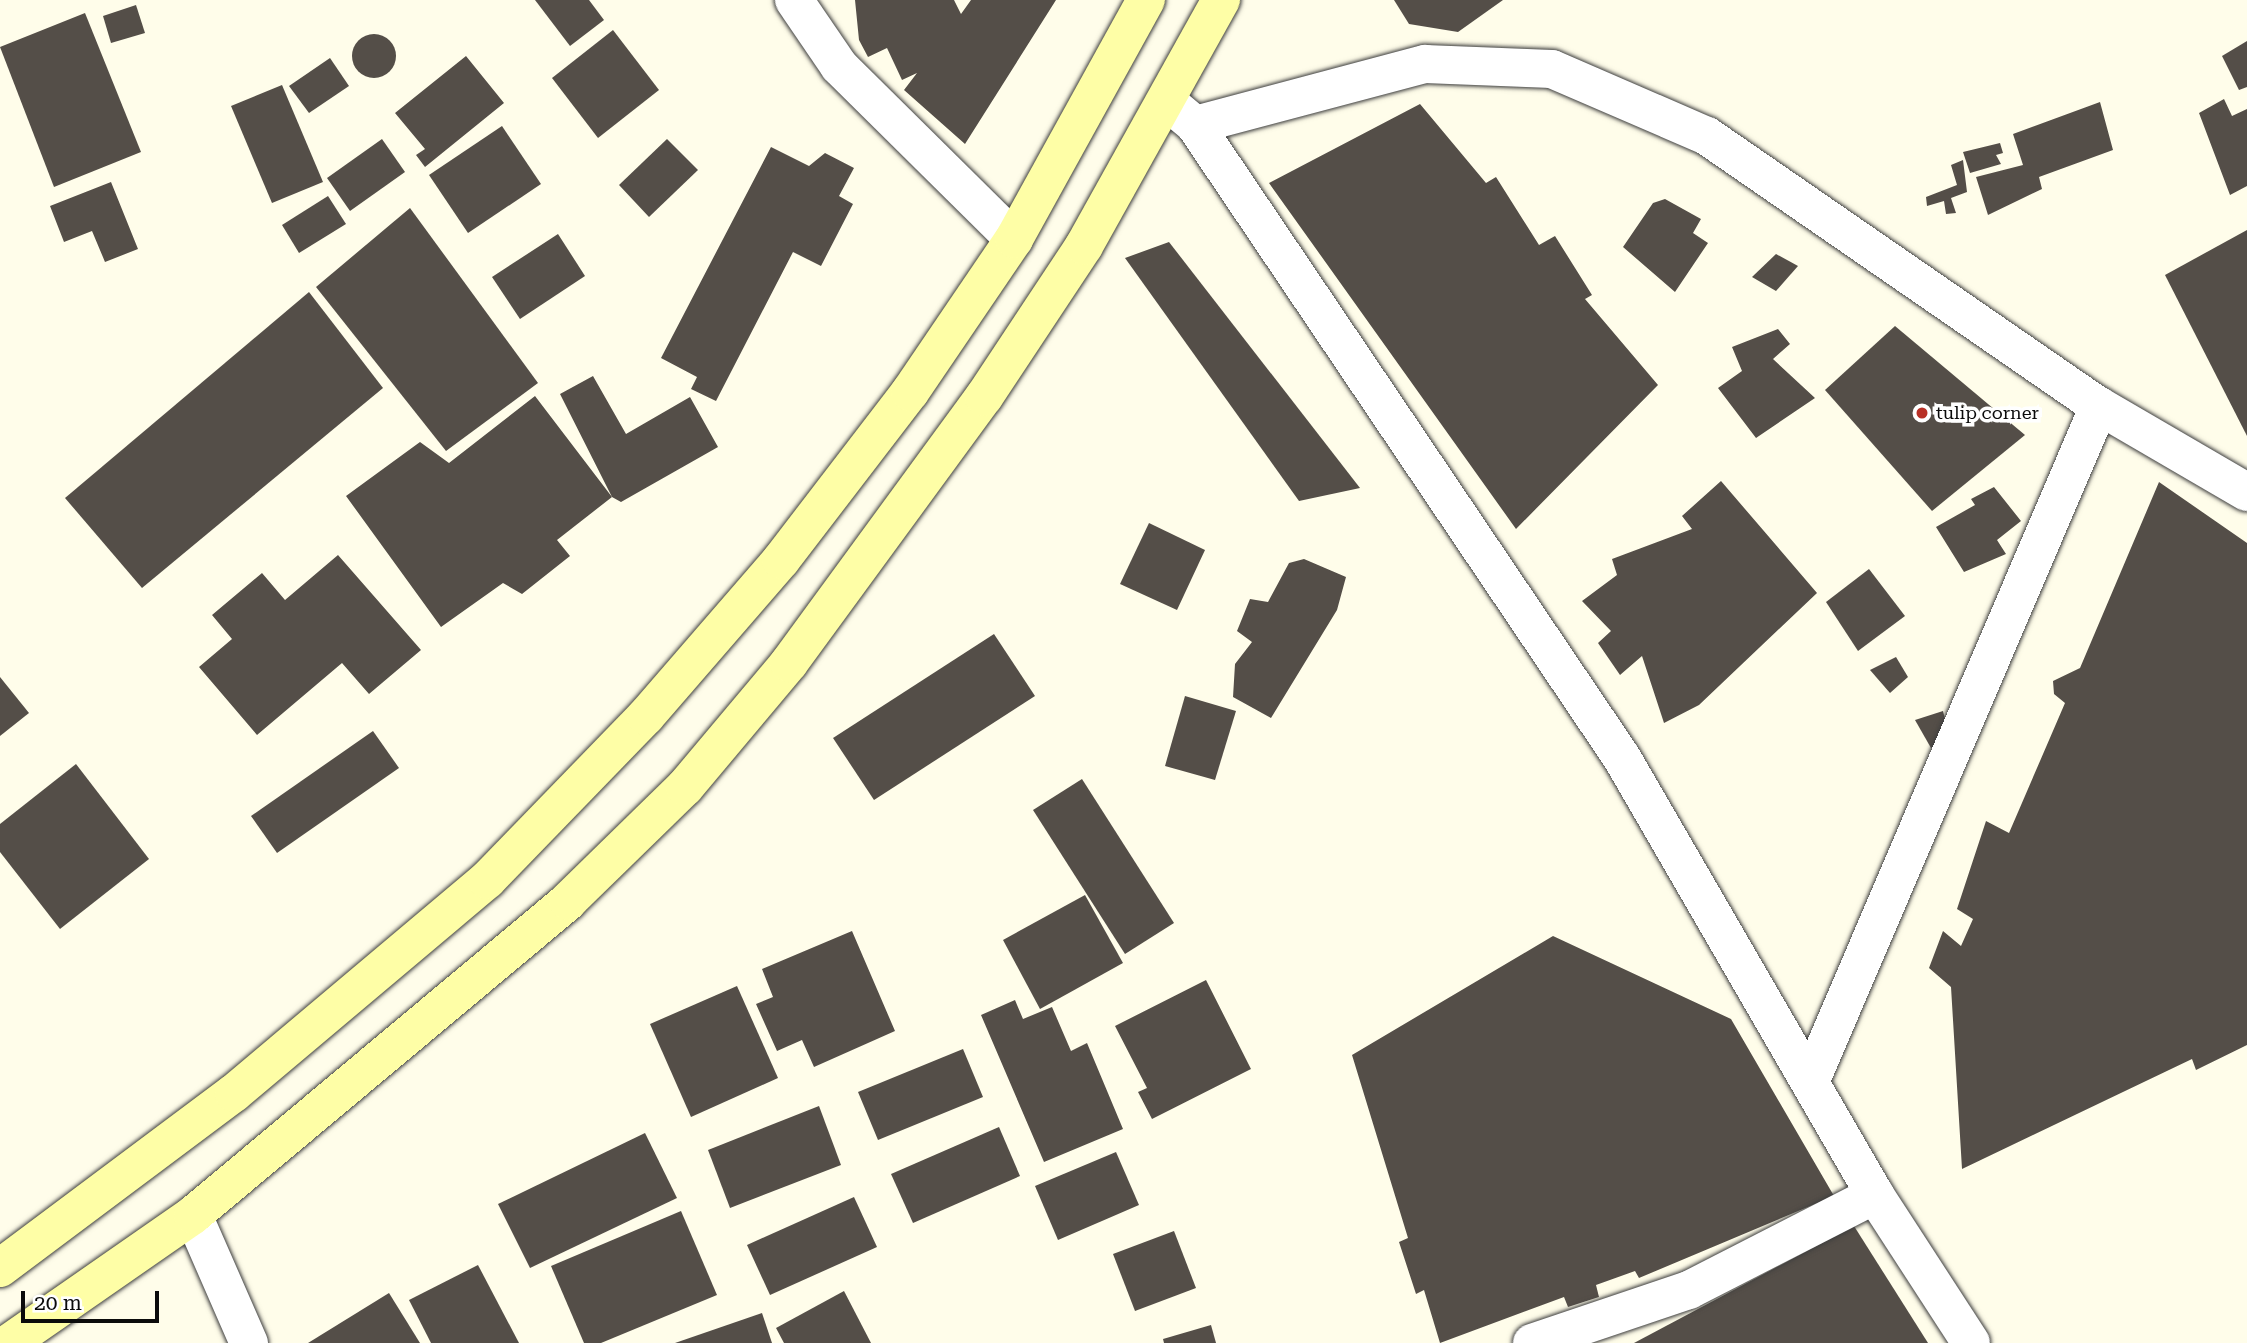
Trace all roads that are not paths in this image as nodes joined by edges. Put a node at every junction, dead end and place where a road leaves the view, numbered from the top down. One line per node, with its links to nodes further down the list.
1 (793, 0): 6 (street)
2 (1146, 0): 6 (main road)
3 (1221, 0): 4 (main road)
4 (1165, 103): 5 (street); 11 (main road)
5 (1195, 125): 7 (street); 9 (street)
6 (1014, 239): 12 (main road)
7 (2099, 406): 8 (street); 9 (street)
8 (2247, 492)
9 (1811, 1080): 10 (street)
10 (1875, 1195): 15 (street); 16 (street)
11 (193, 1215): 13 (main road); 14 (street)
12 (0, 1268)
13 (9, 1343)
14 (249, 1343)
15 (1532, 1343)
16 (1971, 1343)

